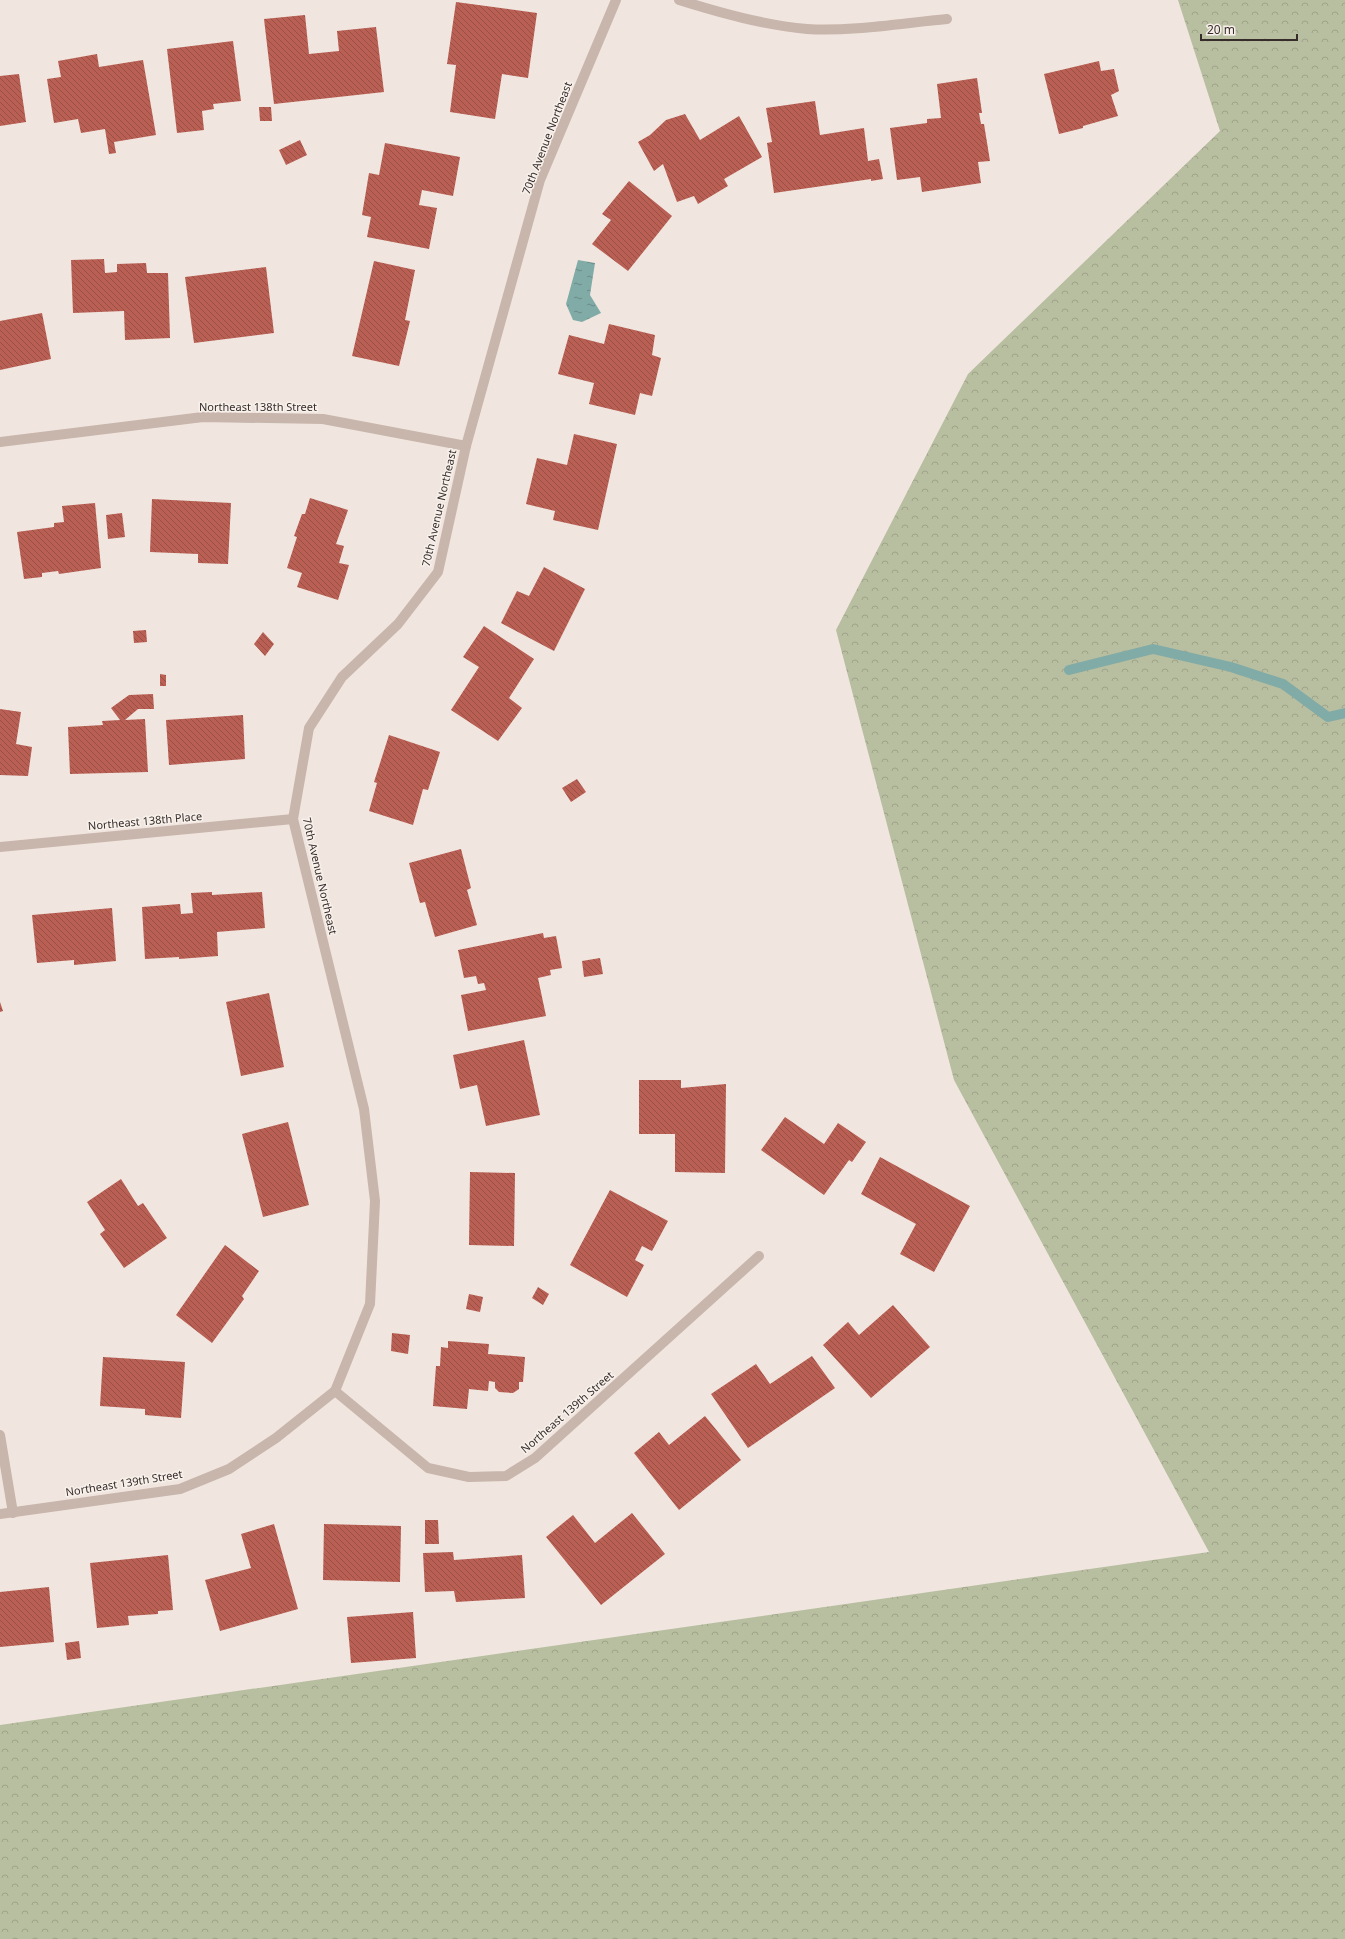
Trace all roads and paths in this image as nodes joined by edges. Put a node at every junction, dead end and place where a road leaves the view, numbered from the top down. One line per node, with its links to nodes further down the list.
1 (616, 0): 5 (street, 70th Avenue Northeast)
2 (679, 0): 3 (street)
3 (947, 19)
4 (0, 442): 5 (street, Northeast 138th Street)
5 (466, 446): 6 (street, 70th Avenue Northeast)
6 (293, 819): 7 (street, Northeast 138th Place); 9 (street, 70th Avenue Northeast)
7 (0, 846)
8 (759, 1256): 9 (street, Northeast 139th Street)
9 (335, 1391): 11 (street, Northeast 139th Street)
10 (0, 1436): 11 (street)
11 (13, 1513): 12 (street, Northeast 139th Street)
12 (0, 1514)

